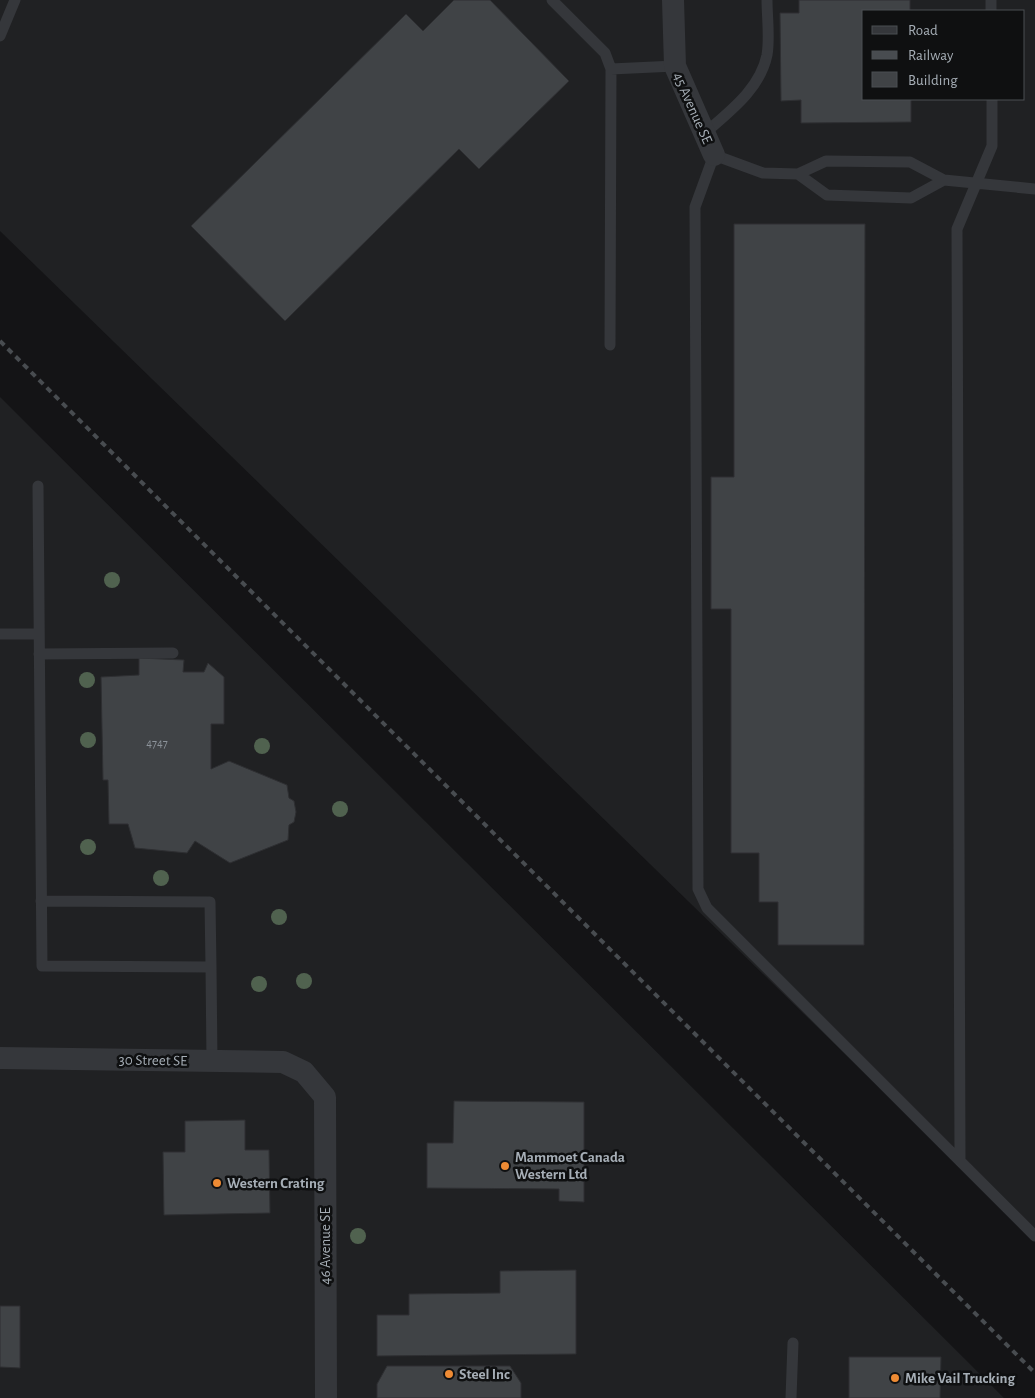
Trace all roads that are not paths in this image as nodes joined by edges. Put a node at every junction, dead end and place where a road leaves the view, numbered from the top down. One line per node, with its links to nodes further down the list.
1 (15, 0): 5 (lane)
2 (552, 0): 7 (lane)
3 (673, 0): 6 (street, 45 Avenue SE)
4 (767, 0): 9 (lane)
5 (0, 36)
6 (675, 66): 7 (lane); 9 (street, 45 Avenue SE)
7 (611, 69): 15 (lane)
8 (992, 100): 13 (lane)
9 (705, 133): 10 (street, 45 Avenue SE)
10 (714, 155): 11 (lane); 26 (lane)
11 (798, 174): 12 (lane); 12 (lane)
12 (944, 180): 13 (lane)
13 (977, 183): 14 (lane); 26 (lane)
14 (1035, 189)
15 (610, 345)
16 (38, 486): 18 (lane)
17 (0, 634): 18 (lane)
18 (39, 634): 20 (lane)
19 (173, 653): 20 (lane)
20 (39, 654): 21 (lane)
21 (41, 902): 22 (lane); 22 (lane)
22 (211, 967): 24 (lane)
23 (0, 1058): 24 (street, 30 Street SE)
24 (212, 1061): 25 (street, 30 Street SE)
25 (304, 1072): 29 (street, 46 Avenue SE)
26 (960, 1160): 27 (lane)
27 (1035, 1236)
28 (793, 1343): 30 (lane)
29 (326, 1398)
30 (791, 1398)

